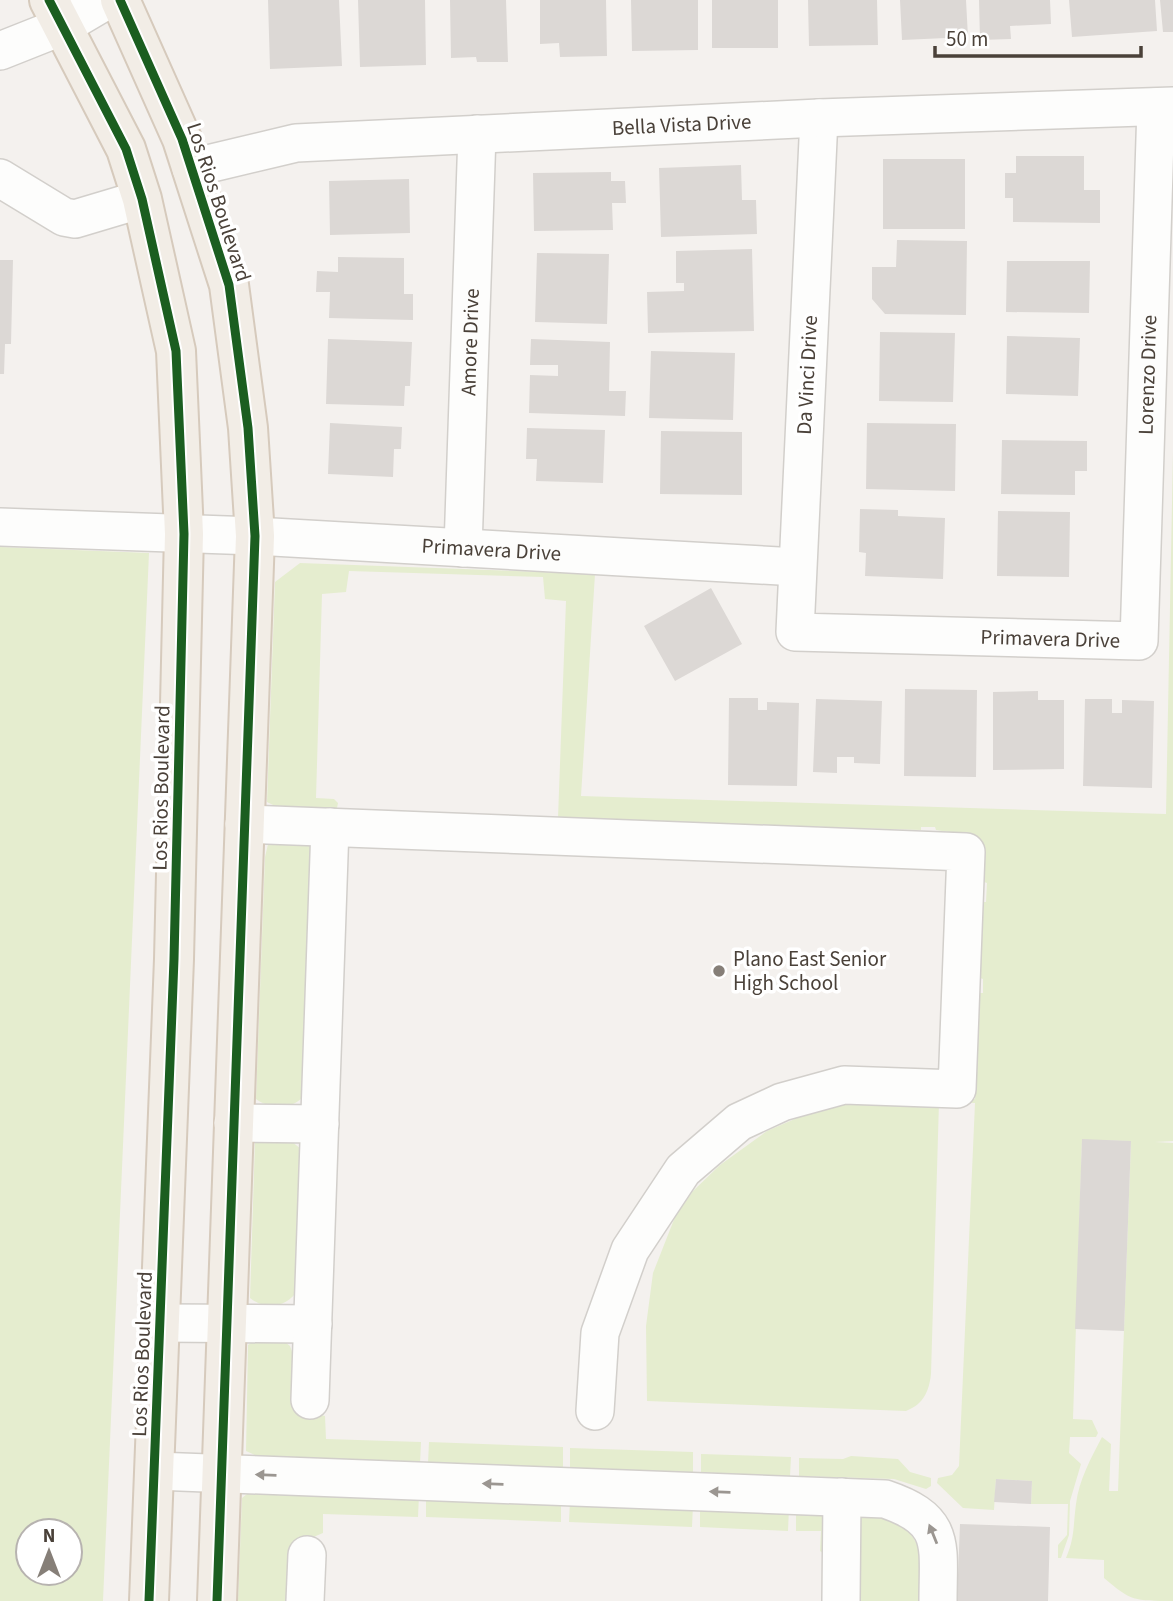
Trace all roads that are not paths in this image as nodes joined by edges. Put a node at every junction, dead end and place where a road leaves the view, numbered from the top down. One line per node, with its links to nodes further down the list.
1 (107, 0): 3 (street)
2 (120, 0): 8 (main road, Los Rios Boulevard)
3 (56, 13): 4 (street); 10 (main road, Los Rios Boulevard)
4 (0, 51)
5 (1165, 107): 6 (street, Bella Vista Drive); 17 (street, Lorenzo Drive)
6 (820, 118): 7 (street, Bella Vista Drive); 15 (street, Da Vinci Drive)
7 (477, 134): 8 (street, Bella Vista Drive); 14 (street, Amore Drive)
8 (191, 168): 13 (main road, Los Rios Boulevard)
9 (0, 178): 10 (street)
10 (142, 199): 12 (main road, Los Rios Boulevard)
11 (0, 527): 12 (street, Primavera Drive)
12 (184, 534): 13 (street, Primavera Drive); 22 (main road, Los Rios Boulevard)
13 (254, 536): 14 (street, Primavera Drive); 18 (main road, Los Rios Boulevard)
14 (463, 548): 15 (street, Primavera Drive)
15 (797, 567): 16 (street, Da Vinci Drive)
16 (795, 632): 17 (street, Primavera Drive)
17 (1139, 641)
18 (244, 824): 19 (street); 20 (main road, Los Rios Boulevard)
19 (330, 827): 21 (street); 26 (street)
20 (233, 1123): 21 (street); 23 (main road, Los Rios Boulevard)
21 (320, 1124): 24 (street)
22 (161, 1323): 23 (street); 27 (main road, Los Rios Boulevard)
23 (226, 1324): 24 (street); 28 (main road, Los Rios Boulevard)
24 (313, 1324): 25 (street)
25 (310, 1400)
26 (595, 1411)
27 (155, 1471): 28 (street); 31 (main road, Los Rios Boulevard)
28 (220, 1473): 29 (street, one-way to 28); 32 (main road, Los Rios Boulevard)
29 (842, 1497): 34 (street); 35 (street, one-way to 29)
30 (307, 1555): 33 (street)
31 (149, 1601)
32 (217, 1601)
33 (305, 1601)
34 (841, 1601)
35 (938, 1601)

